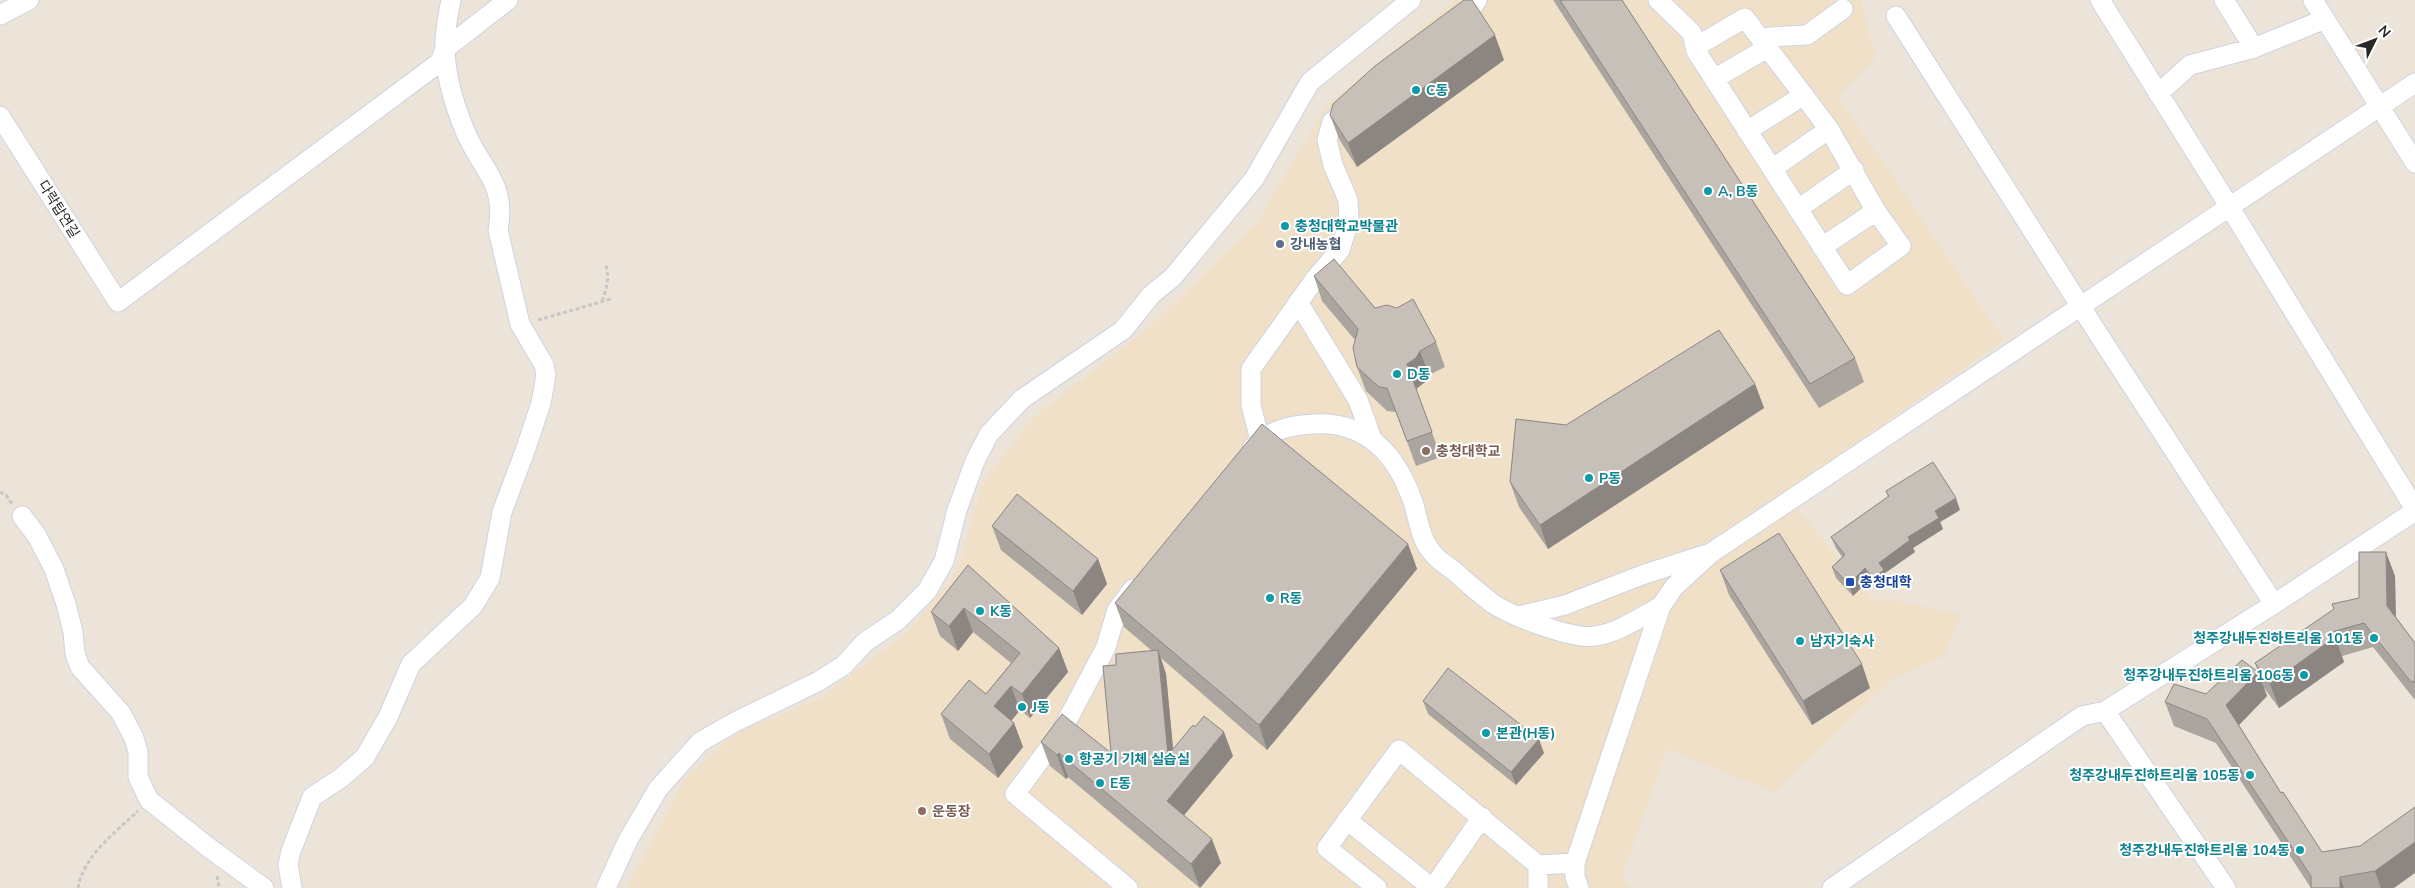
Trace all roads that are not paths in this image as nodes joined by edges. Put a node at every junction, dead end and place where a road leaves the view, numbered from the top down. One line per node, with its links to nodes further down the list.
1 (29, 0): 11 (street)
2 (451, 0): 18 (street)
3 (508, 0): 18 (street)
4 (1411, 0): 57 (street)
5 (1477, 0): 14 (street)
6 (1658, 0): 15 (street)
7 (2100, 0): 22 (street)
8 (2224, 0): 17 (street)
9 (2313, 0): 13 (street)
10 (1843, 9): 16 (street)
11 (0, 15)
12 (1896, 16): 36 (street)
13 (2325, 19): 17 (street); 24 (street)
14 (1444, 33)
15 (1695, 48): 16 (street); 19 (street)
16 (1767, 48): 19 (street); 23 (street)
17 (2254, 48): 22 (street)
18 (445, 49): 25 (street, 다락탑연길); 56 (street)
19 (1714, 79): 27 (street)
20 (2415, 83): 24 (street)
21 (1364, 94): 35 (street)
22 (2158, 94): 31 (street)
23 (1804, 95): 26 (street); 27 (street)
24 (2379, 107): 28 (street); 31 (street)
25 (0, 116)
26 (1829, 129): 29 (street); 30 (street)
27 (1747, 131): 29 (street)
28 (2415, 164)
29 (1772, 169): 32 (street)
30 (1854, 170): 32 (street); 33 (street)
31 (2229, 206): 36 (street); 40 (street)
32 (1798, 209): 34 (street)
33 (1876, 211): 34 (street); 34 (street)
34 (1822, 247)
35 (1298, 302): 37 (street); 38 (street)
36 (2080, 306): 42 (street); 44 (street)
37 (1372, 439): 38 (street); 47 (street)
38 (1260, 440): 39 (street)
39 (1239, 462)
40 (2415, 510): 44 (street)
41 (22, 516): 55 (street)
42 (1711, 553): 45 (street); 46 (street)
43 (1144, 576): 54 (street)
44 (2274, 604): 49 (street)
45 (1560, 606): 47 (street); 48 (street)
46 (1661, 606): 48 (street); 52 (street)
47 (1518, 616): 48 (street)
48 (1558, 630)
49 (2105, 711): 62 (street); 63 (street)
50 (1482, 817): 51 (street); 53 (street); 59 (street)
51 (1347, 820): 58 (street); 59 (street)
52 (1575, 863): 53 (street); 61 (street)
53 (1538, 864): 60 (street)
54 (1118, 885)
55 (264, 888)
56 (292, 888)
57 (606, 888)
58 (1377, 888)
59 (1432, 888)
60 (1538, 888)
61 (1579, 888)
62 (1832, 888)
63 (2226, 888)

